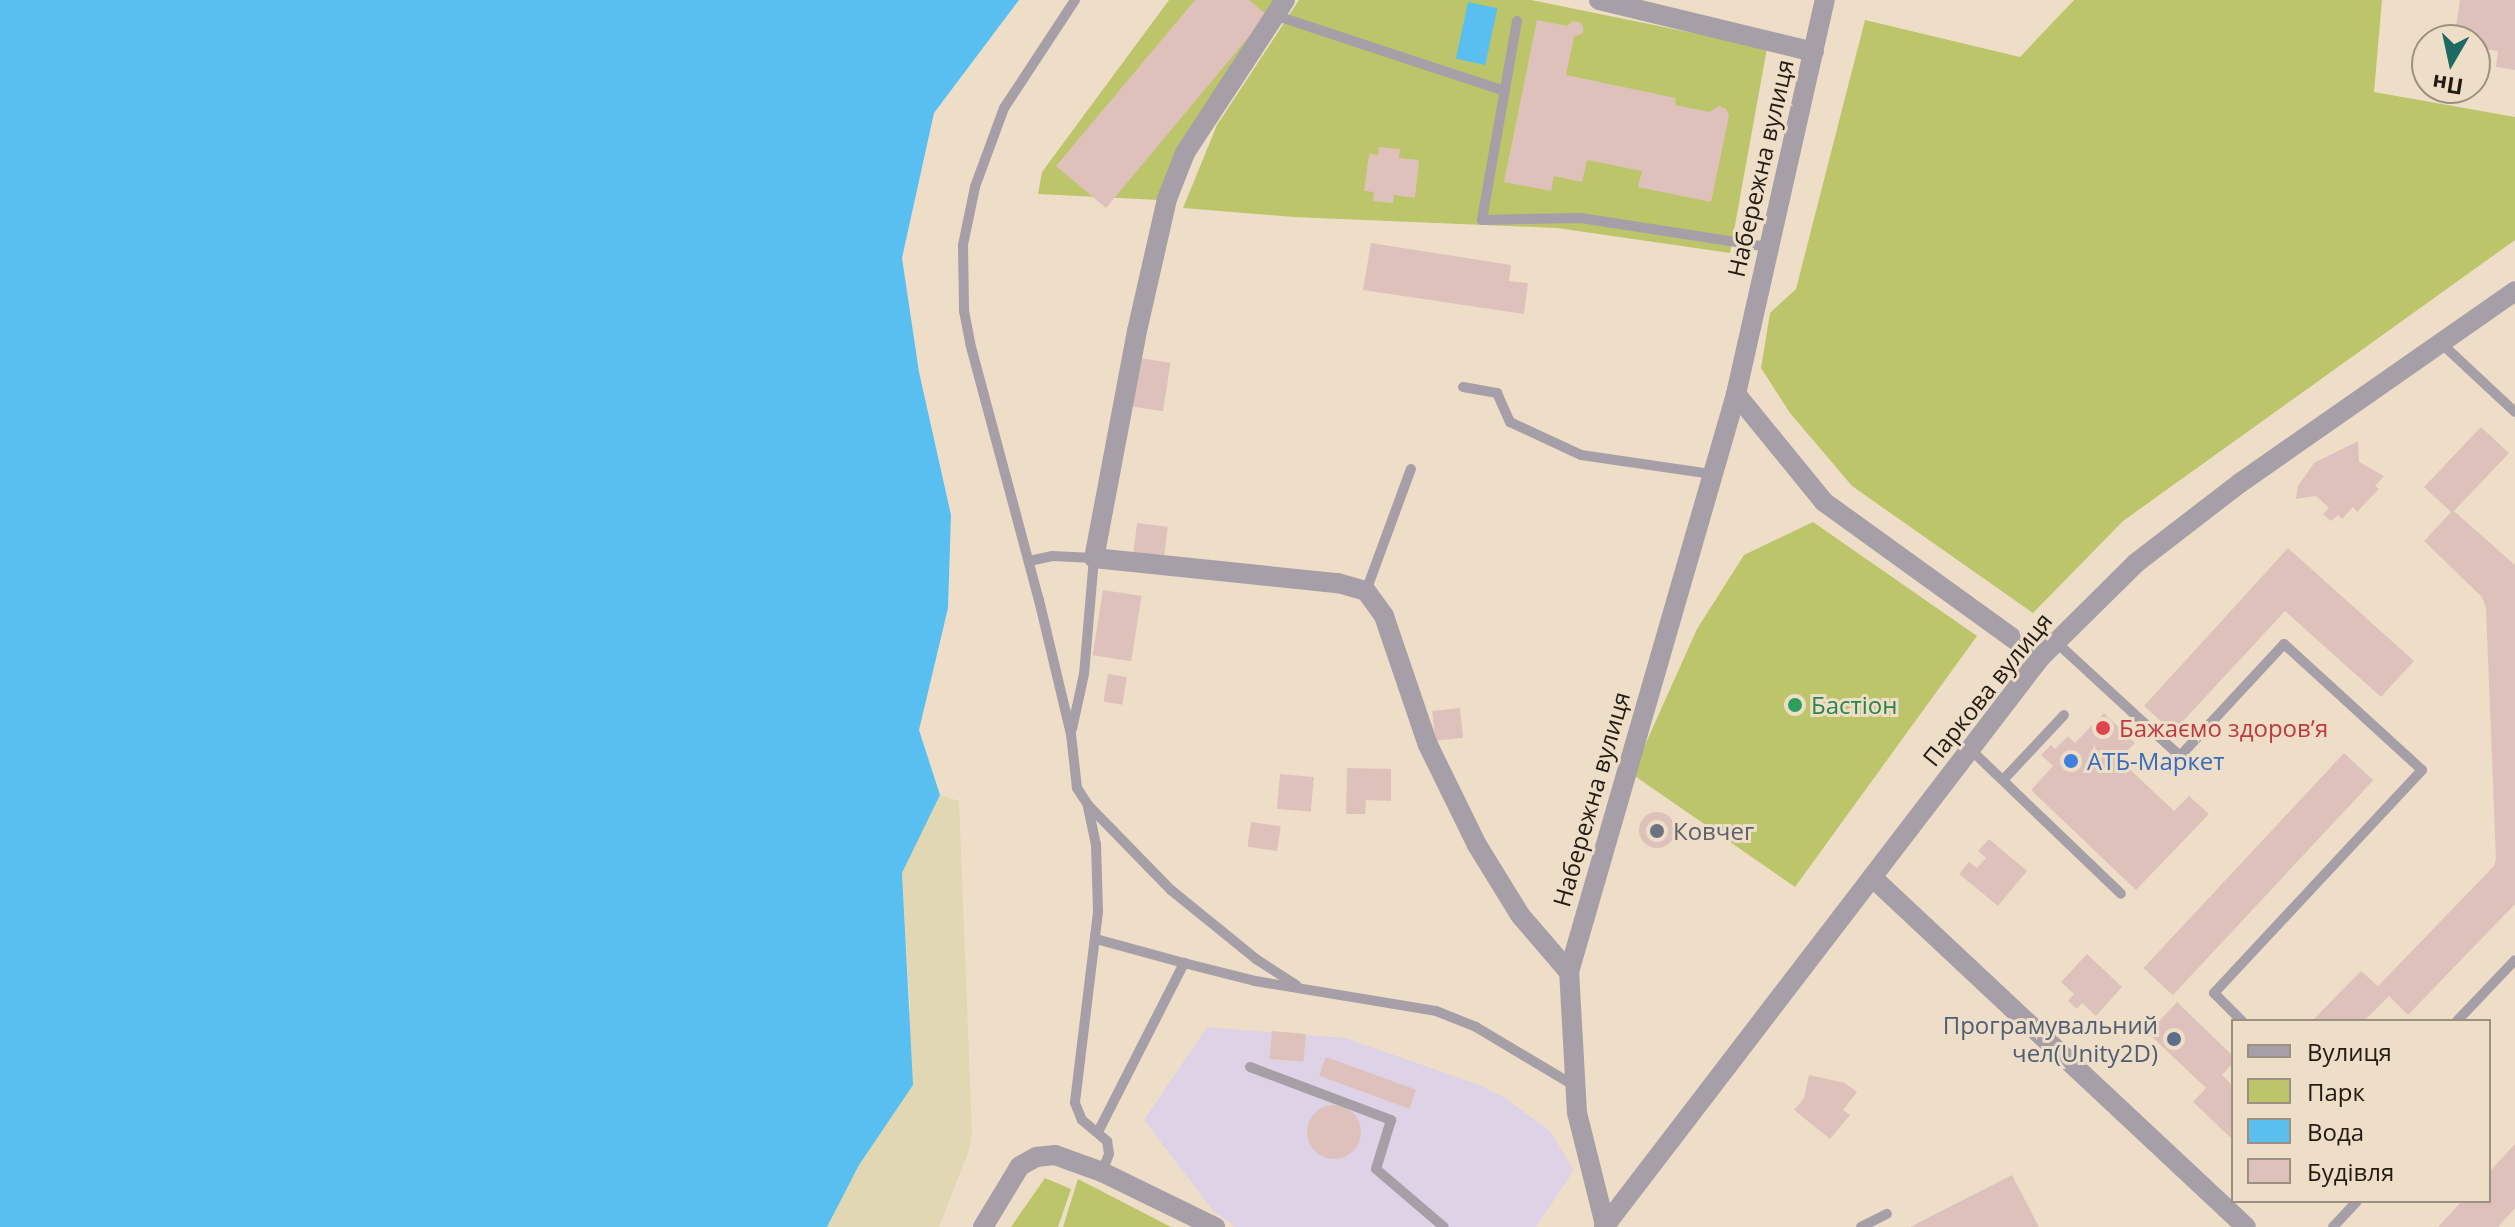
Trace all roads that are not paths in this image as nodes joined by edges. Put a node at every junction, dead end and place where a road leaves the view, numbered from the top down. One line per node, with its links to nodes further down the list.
1 (1075, 0): 17 (lane)
2 (1599, 0): 6 (street)
3 (1825, 0): 6 (street, Набережна вулиця)
4 (1280, 7): 7 (lane); 16 (street)
5 (1517, 21): 7 (lane)
6 (1814, 52): 8 (street, Набережна вулиця)
7 (1505, 91): 8 (lane)
8 (1769, 247): 12 (street, Набережна вулиця)
9 (2512, 298): 10 (street, Паркова вулиця)
10 (2441, 343): 13 (lane); 19 (street, Паркова вулиця)
11 (1463, 387): 15 (lane)
12 (1736, 394): 15 (street, Набережна вулиця); 20 (street)
13 (2515, 412)
14 (1411, 469): 18 (lane)
15 (1711, 474): 31 (street, Набережна вулиця)
16 (1094, 558): 17 (lane); 18 (street); 22 (lane)
17 (1029, 561): 22 (lane)
18 (1366, 591): 31 (street)
19 (2056, 642): 20 (street, Паркова вулиця); 33 (lane)
20 (2040, 658): 23 (street, Паркова вулиця)
21 (2064, 715): 24 (lane)
22 (1071, 734): 25 (lane)
23 (1970, 749): 24 (lane); 26 (street, Паркова вулиця)
24 (2003, 780): 27 (lane)
25 (1088, 805): 28 (lane); 32 (lane)
26 (1872, 877): 41 (street, Паркова вулиця); 46 (street)
27 (2121, 894)
28 (1096, 939): 30 (lane); 37 (lane)
29 (2515, 960): 34 (lane)
30 (1184, 963): 32 (lane); 37 (lane)
31 (1569, 972): 36 (street, Набережна вулиця)
32 (1296, 985): 36 (lane)
33 (2240, 1019)
34 (2459, 1019)
35 (1250, 1067): 44 (lane)
36 (1575, 1086): 41 (street, Набережна вулиця)
37 (1098, 1132): 38 (lane)
38 (1102, 1172): 42 (street); 43 (street)
39 (2355, 1203): 47 (lane)
40 (1887, 1214): 45 (lane)
41 (1604, 1226)
42 (983, 1227)
43 (1215, 1227)
44 (1444, 1227)
45 (1861, 1227)
46 (2246, 1227)
47 (2333, 1227)

